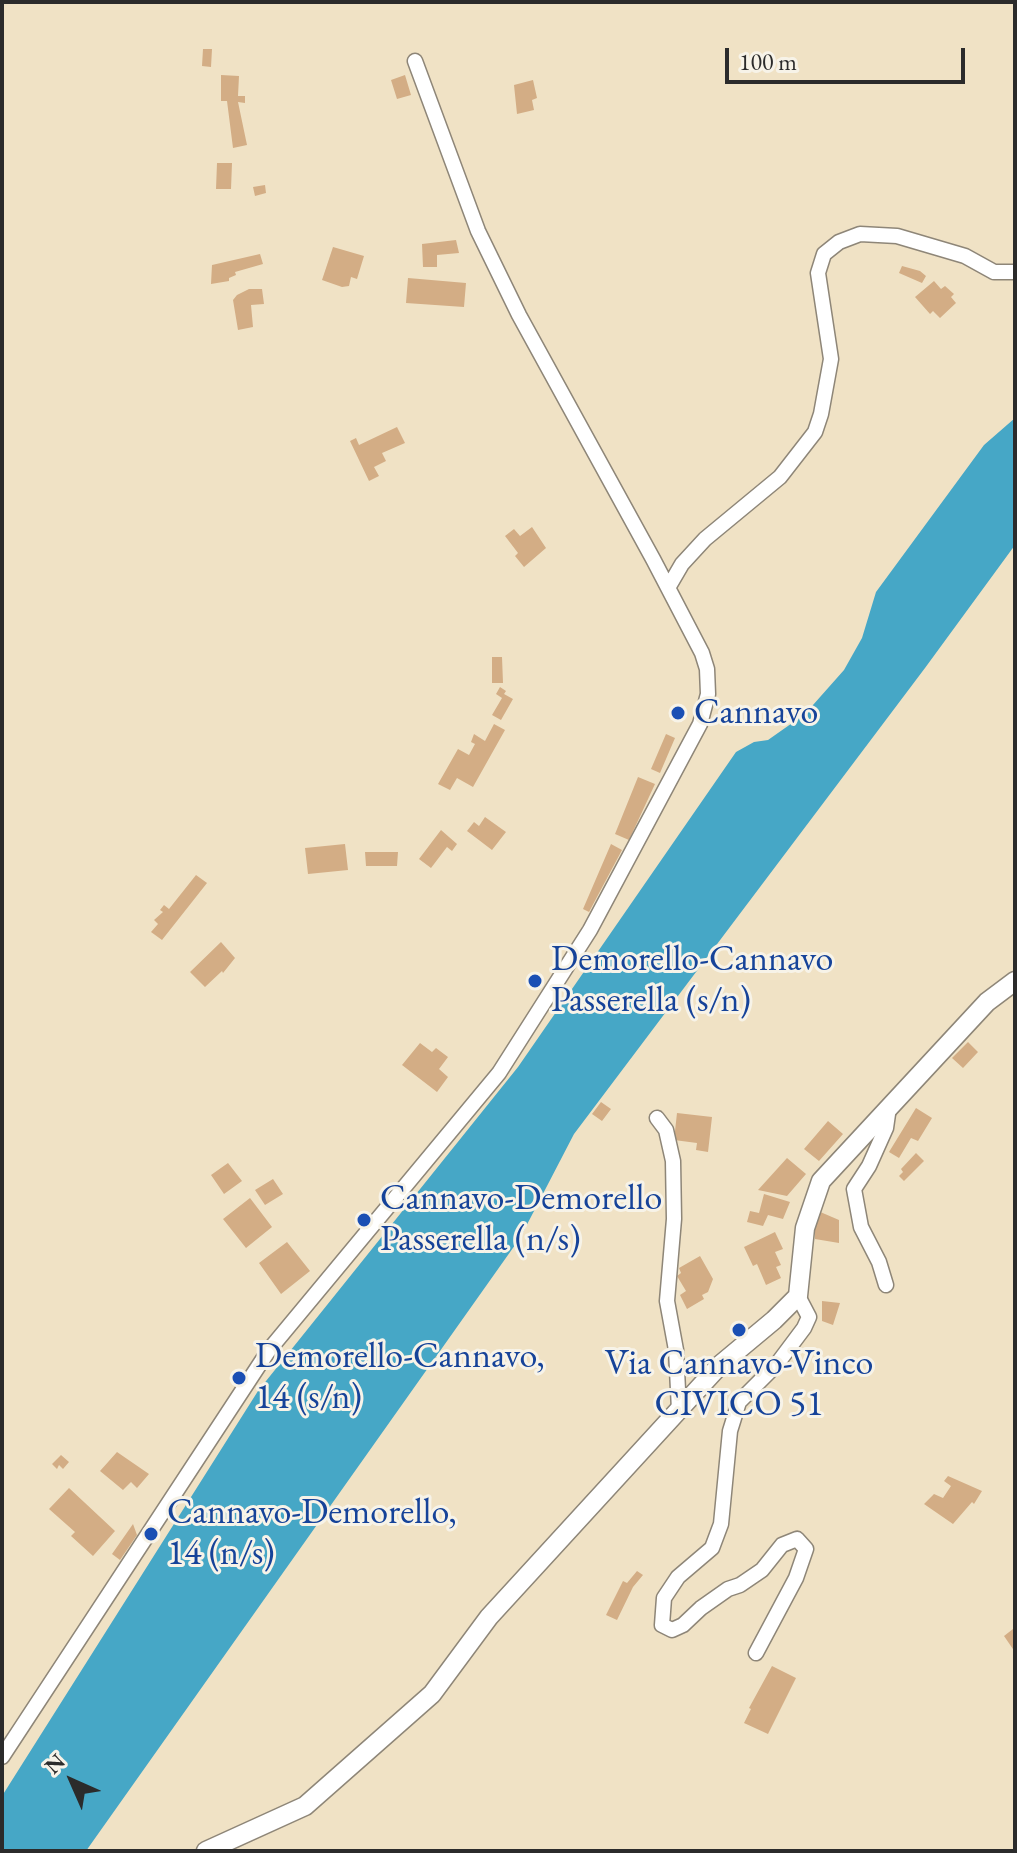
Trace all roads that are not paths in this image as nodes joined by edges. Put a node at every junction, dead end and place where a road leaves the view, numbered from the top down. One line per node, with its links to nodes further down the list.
1 (415, 61): 3 (street)
2 (1015, 272): 3 (street)
3 (668, 588): 11 (street)
4 (1015, 981): 5 (street)
5 (889, 1107): 7 (street); 8 (street)
6 (657, 1118): 9 (street)
7 (886, 1285)
8 (798, 1296): 9 (street); 10 (street)
9 (679, 1410): 12 (street)
10 (756, 1653)
11 (2, 1757)
12 (206, 1851)

